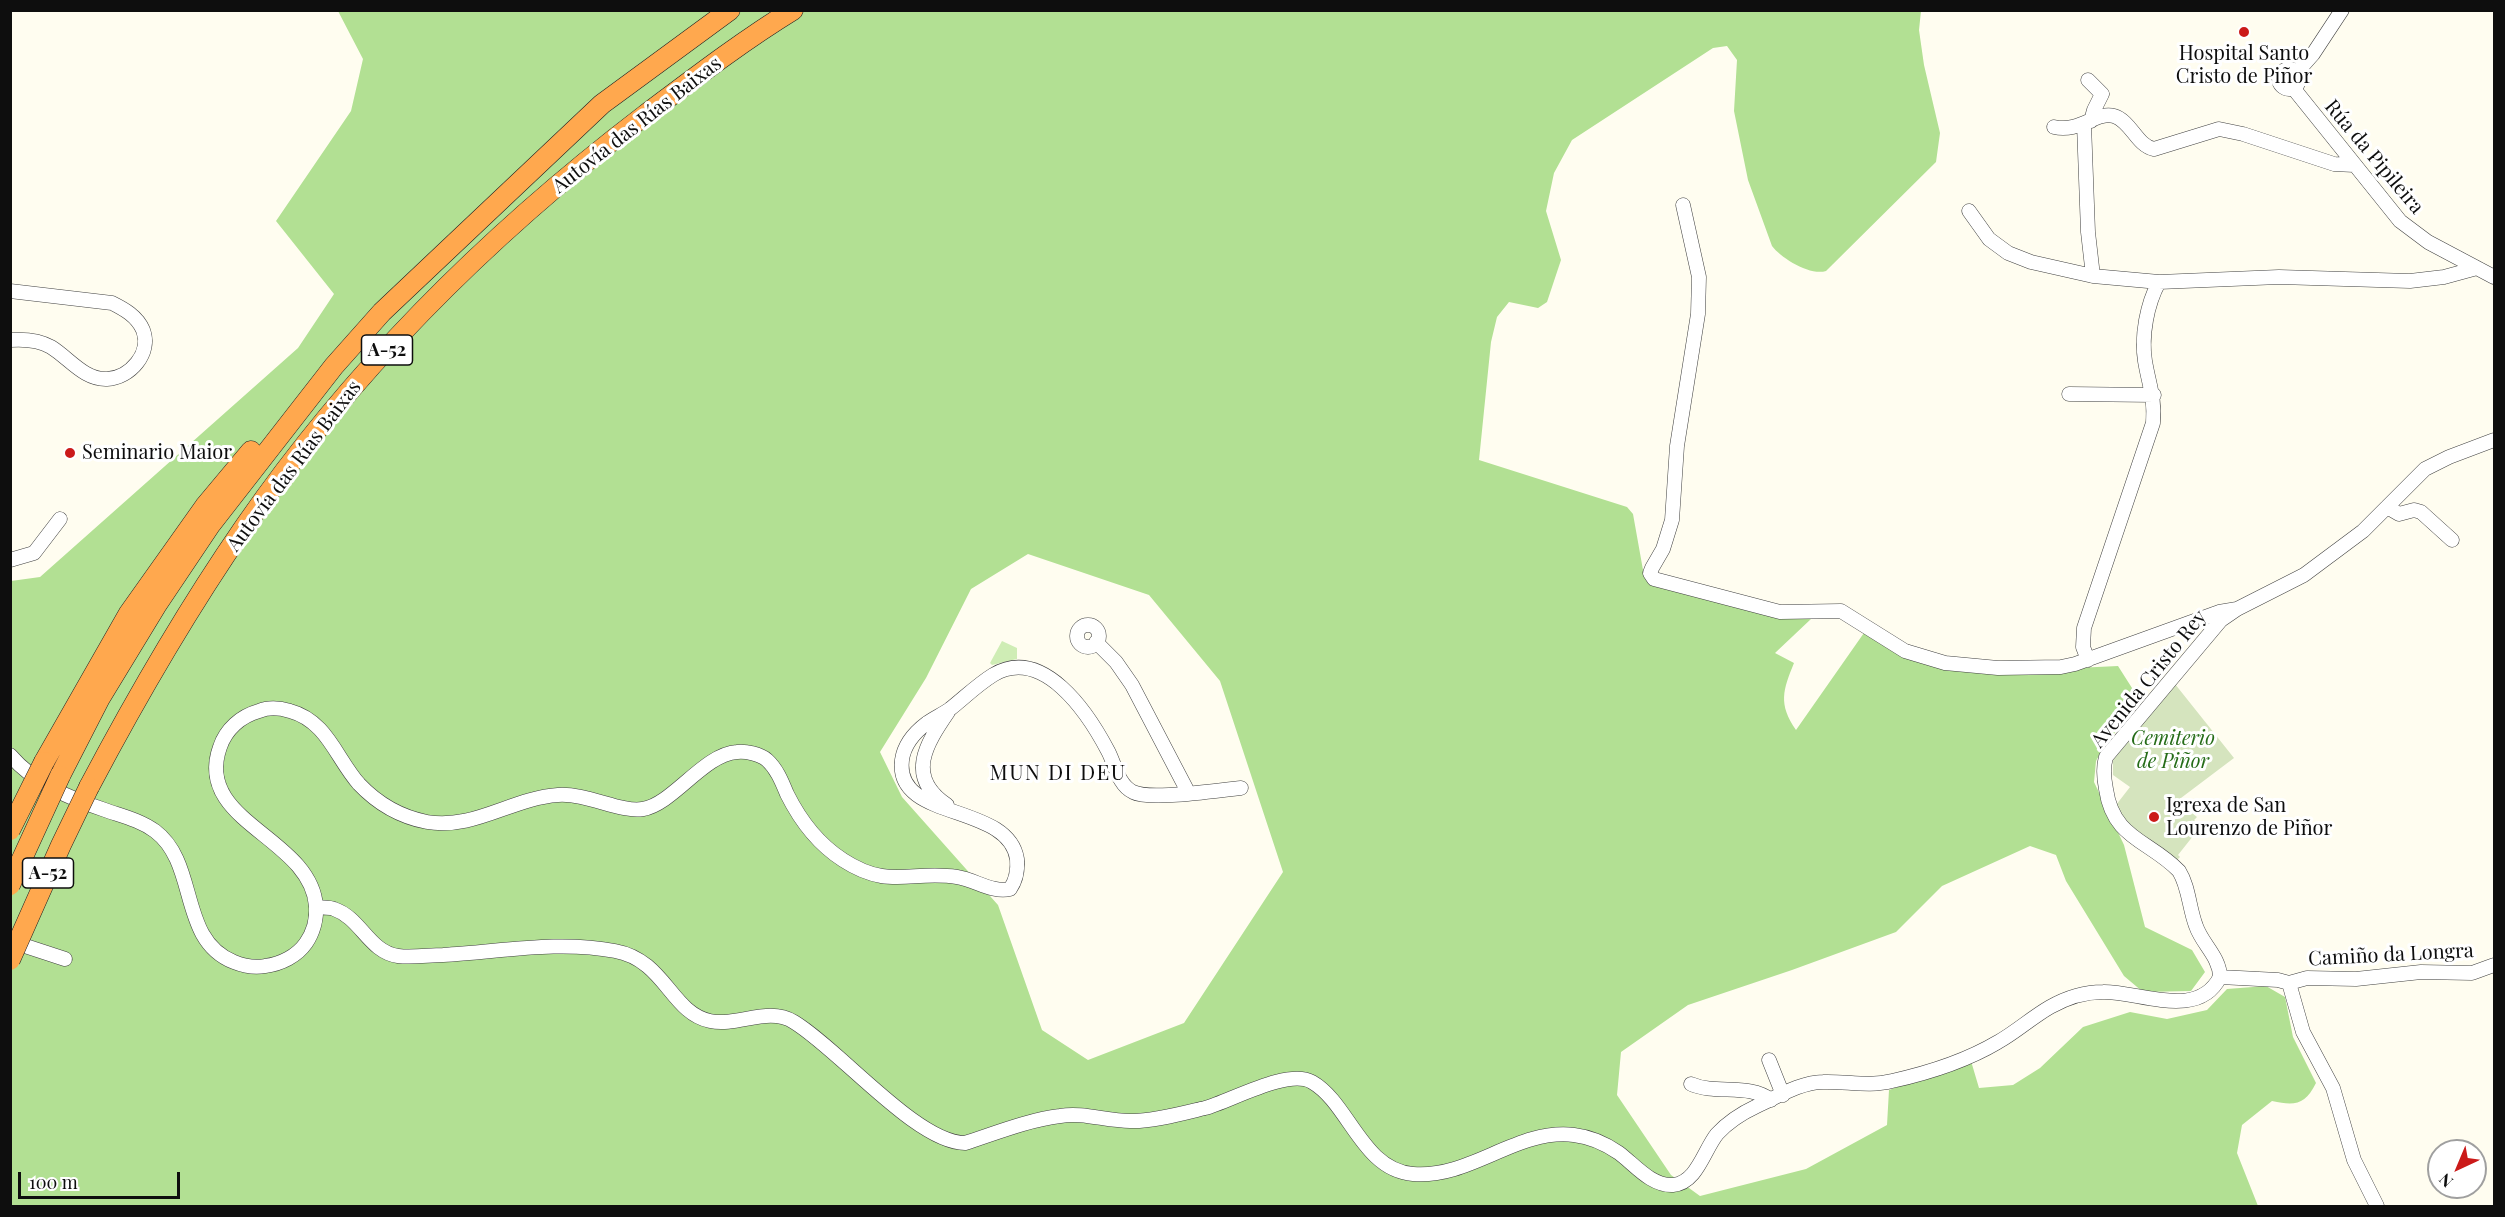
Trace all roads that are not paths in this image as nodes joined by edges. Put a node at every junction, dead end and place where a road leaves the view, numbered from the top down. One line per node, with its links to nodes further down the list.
1 (730, 10): 15 (highway, Autovía das Rías Baixas / A-52)
2 (793, 10): 43 (highway, Autovía das Rías Baixas / A-52, bridge)
3 (2342, 10): 7 (street, Rúa da Pipileira)
4 (2088, 80): 5 (street)
5 (2087, 123): 6 (street); 7 (street); 11 (street)
6 (2054, 127)
7 (2354, 165): 10 (street, Rúa da Pipileira)
8 (1683, 206): 28 (street)
9 (1969, 211): 11 (street)
10 (2477, 268): 12 (street, Rúa da Pipileira); 13 (street)
11 (2093, 276): 13 (street)
12 (2494, 277)
13 (2159, 282): 18 (street)
14 (10, 291): 16 (street)
15 (382, 312): 38 (highway, bridge); 39 (highway, Autovía das Rías Baixas / A-52, bridge)
16 (10, 340)
17 (2069, 394): 18 (street)
18 (2154, 395): 28 (street)
19 (2494, 440): 20 (street, Avenida Cristo Rey)
20 (2387, 507): 22 (street); 24 (street, Avenida Cristo Rey)
21 (60, 519): 23 (street)
22 (2452, 540)
23 (10, 560)
24 (2237, 609): 25 (street); 26 (street, Avenida Cristo Rey)
25 (2168, 631): 26 (street); 28 (street)
26 (2209, 633): 45 (street, Avenida Cristo Rey)
27 (1096, 642): 31 (street)
28 (2088, 660)
29 (950, 709): 32 (street); 33 (street); 36 (street)
30 (10, 754): 40 (street)
31 (1174, 765): 35 (street); 36 (street)
32 (922, 768): 33 (street); 37 (street)
33 (902, 771): 37 (street)
34 (1241, 788): 35 (street)
35 (1188, 792): 36 (street)
36 (1166, 794)
37 (965, 815): 40 (street)
38 (10, 830)
39 (10, 885)
40 (316, 907): 49 (street)
41 (10, 941): 42 (street)
42 (65, 959)
43 (10, 960)
44 (2494, 965): 46 (street, Camiño da Longra)
45 (2220, 977): 46 (street, Camiño da Longra); 49 (street)
46 (2289, 983): 50 (street)
47 (1769, 1060): 49 (street)
48 (1691, 1084): 49 (street)
49 (1777, 1097)
50 (2377, 1206)

